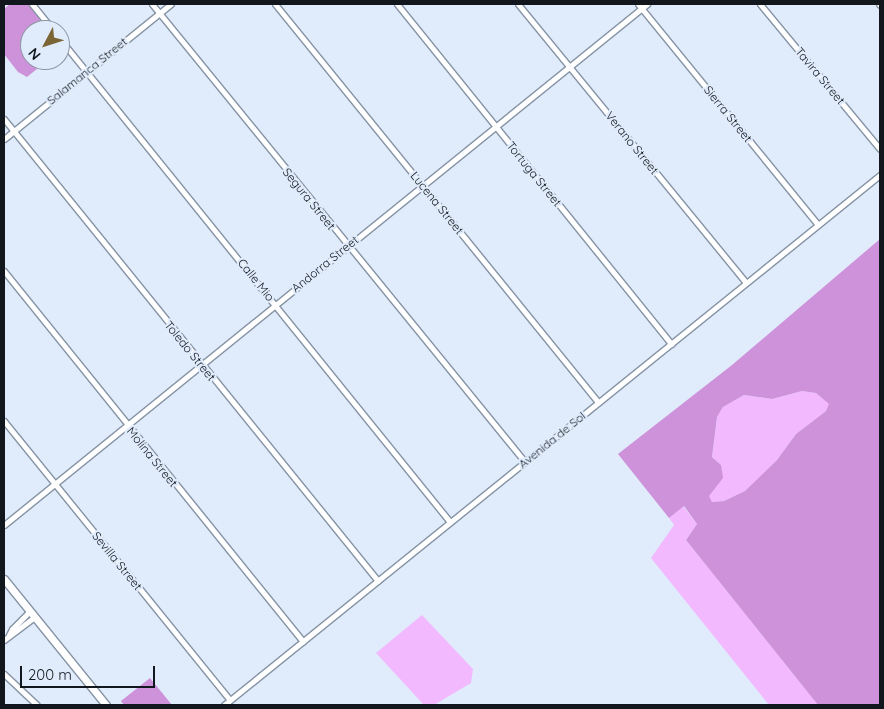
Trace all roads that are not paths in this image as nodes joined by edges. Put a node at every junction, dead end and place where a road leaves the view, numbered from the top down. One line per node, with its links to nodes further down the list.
1 (32, 4): 11 (street)
2 (152, 4): 10 (street, Segura Street)
3 (171, 4): 10 (street, Salamanca Street)
4 (275, 4): 21 (street, Lucena Street)
5 (397, 4): 16 (street, Tortuga Street)
6 (518, 4): 13 (street, Verano Street)
7 (647, 4): 9 (street, Andorra Street)
8 (760, 4): 19 (street, Tavira Street)
9 (640, 6): 13 (street, Andorra Street); 22 (street, Sierra Street)
10 (160, 13): 14 (street, Salamanca Street); 23 (street, Segura Street)
11 (45, 20)
12 (70, 52): 14 (street, Calle Mio)
13 (569, 67): 16 (street, Andorra Street); 25 (street, Verano Street)
14 (86, 72): 17 (street, Salamanca Street); 26 (street, Calle Mio)
15 (4, 119): 17 (street, Toledo Street)
16 (495, 126): 21 (street, Andorra Street); 27 (street, Tortuga Street)
17 (14, 131): 18 (street, Salamanca Street); 28 (street, Toledo Street)
18 (4, 139)
19 (880, 149)
20 (880, 175): 22 (street, Avenida de Sol)
21 (423, 185): 23 (street, Andorra Street); 29 (street, Lucena Street)
22 (818, 224): 25 (street, Avenida de Sol)
23 (347, 246): 26 (street, Andorra Street); 32 (street, Segura Street)
24 (4, 271): 31 (street, Molina Street)
25 (746, 283): 27 (street, Avenida de Sol)
26 (276, 305): 28 (street, Andorra Street); 34 (street, Calle Mio)
27 (671, 344): 29 (street, Avenida de Sol)
28 (201, 365): 31 (street, Andorra Street); 37 (street, Toledo Street)
29 (598, 402): 32 (street, Avenida de Sol)
30 (4, 421): 33 (street, Sevilla Street)
31 (126, 425): 33 (street, Andorra Street); 42 (street, Molina Street)
32 (525, 462): 34 (street, Avenida de Sol)
33 (54, 484): 35 (street, Andorra Street); 44 (street, Sevilla Street)
34 (450, 522): 37 (street, Avenida de Sol)
35 (4, 525)
36 (4, 579): 38 (main road)
37 (378, 581): 42 (street, Avenida de Sol)
38 (30, 611): 39 (main road); 40 (street)
39 (35, 617): 40 (street); 46 (main road)
40 (9, 635): 41 (street)
41 (4, 640)
42 (302, 642): 44 (street, Avenida de Sol)
43 (4, 674): 45 (street)
44 (230, 700): 47 (street, Avenida de Sol)
45 (37, 705)
46 (106, 705)
47 (224, 705)

